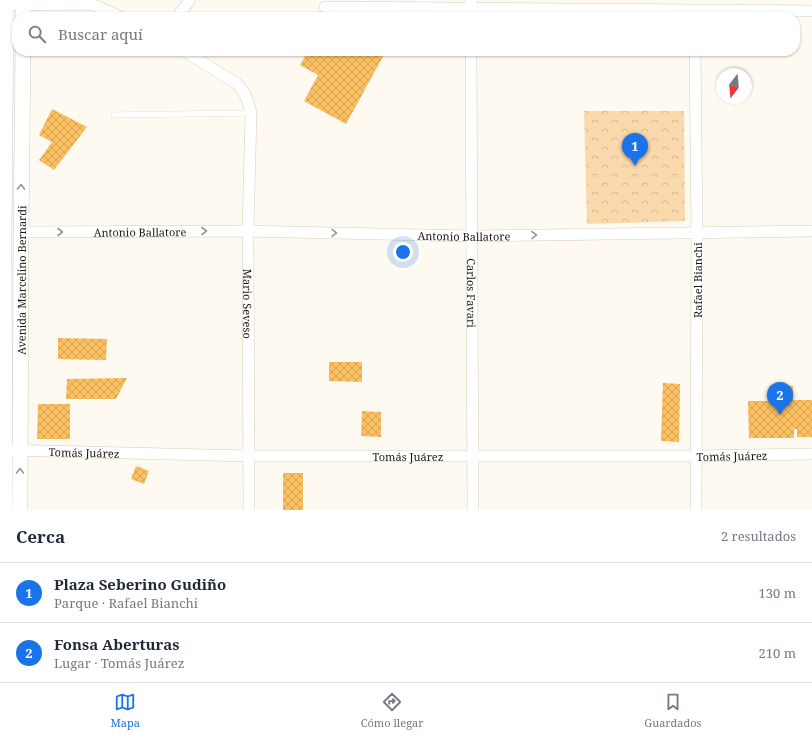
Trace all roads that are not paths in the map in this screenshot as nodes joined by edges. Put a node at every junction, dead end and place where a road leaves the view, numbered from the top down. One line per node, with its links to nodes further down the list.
1 (190, 0): 9 (street)
2 (4, 4): 3 (street); 21 (main road, Avenida Marcelino Bernardi)
3 (24, 7): 8 (street)
4 (326, 7): 5 (street)
5 (471, 9): 6 (street)
6 (695, 9): 7 (street)
7 (812, 11)
8 (109, 12)
9 (181, 12)
10 (23, 56): 18 (main road, Avenida Marcelino Bernardi, one-way to 10)
11 (192, 56): 14 (street, Mario Seveso)
12 (471, 56): 20 (street, Carlos Favari)
13 (696, 56): 19 (street, Rafael Bianchi)
14 (251, 113): 15 (lane); 16 (street, Mario Seveso)
15 (114, 114)
16 (248, 231): 18 (street, Antonio Ballatore, one-way to 16); 20 (street, Antonio Ballatore, one-way to 20); 26 (street, Mario Seveso)
17 (812, 231): 19 (street, Antonio Ballatore)
18 (21, 232): 21 (main road); 23 (main road, Avenida Marcelino Bernardi)
19 (697, 232): 20 (street, Antonio Ballatore, one-way to 19); 27 (street, Rafael Bianchi)
20 (472, 236): 25 (street, Carlos Favari)
21 (2, 245): 22 (main road, Avenida Marcelino Bernardi)
22 (4, 450): 23 (street, Tomás Juárez); 28 (main road, Avenida Marcelino Bernardi)
23 (20, 450): 26 (street, Tomás Juárez); 29 (main road, Avenida Marcelino Bernardi, one-way to 23)
24 (812, 454): 27 (street, Tomás Juárez)
25 (473, 455): 26 (street, Tomás Juárez); 27 (street, Tomás Juárez); 31 (street, Carlos Favari)
26 (249, 456): 30 (street, Mario Seveso)
27 (696, 456): 32 (street, Rafael Bianchi)
28 (5, 510)
29 (20, 510)
30 (249, 510)
31 (473, 510)
32 (696, 510)

